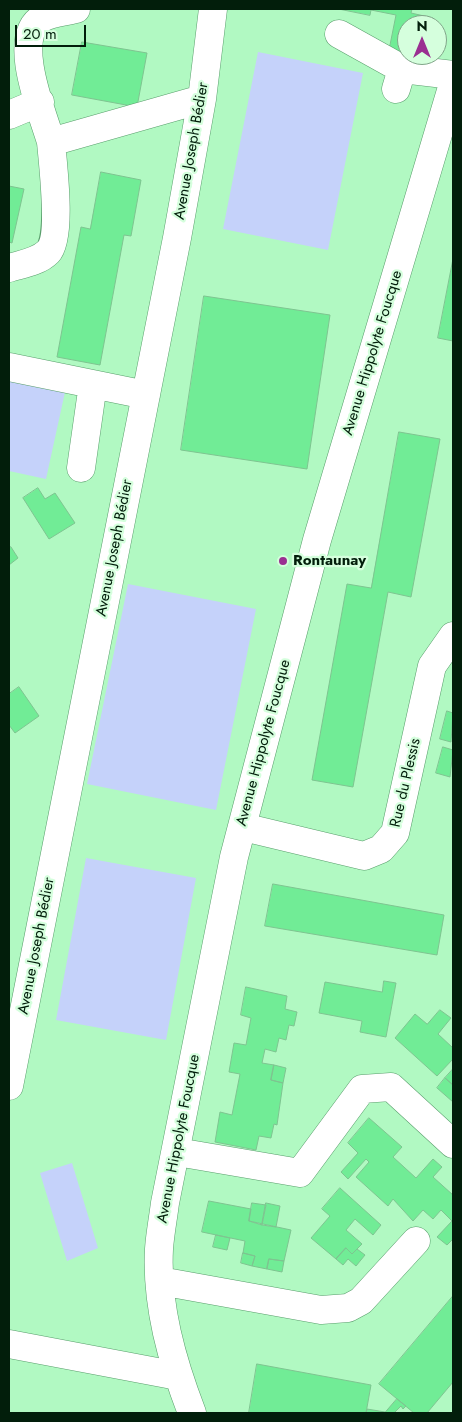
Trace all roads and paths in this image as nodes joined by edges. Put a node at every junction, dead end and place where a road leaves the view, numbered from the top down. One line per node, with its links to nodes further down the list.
1 (76, 9): 7 (street)
2 (213, 9): 6 (street, Avenue Joseph Bédier)
3 (339, 34): 4 (street)
4 (453, 75)
5 (453, 84): 16 (street, Avenue Hippolyte Foucque)
6 (202, 99): 9 (street); 13 (street, Avenue Joseph Bédier)
7 (40, 102): 8 (street); 9 (street)
8 (9, 114)
9 (51, 142): 10 (street)
10 (9, 268)
11 (9, 367): 12 (street)
12 (93, 384): 13 (street); 14 (street)
13 (146, 395): 17 (street, Avenue Joseph Bédier)
14 (81, 468)
15 (453, 636): 16 (street, Rue du Plessis)
16 (242, 827): 19 (street, Avenue Hippolyte Foucque)
17 (9, 1086)
18 (453, 1144): 19 (street)
19 (177, 1152): 21 (street, Avenue Hippolyte Foucque)
20 (416, 1241): 21 (street)
21 (160, 1281): 23 (street, Avenue Hippolyte Foucque)
22 (9, 1344): 23 (street)
23 (178, 1376): 24 (street, Avenue Hippolyte Foucque)
24 (192, 1413)

